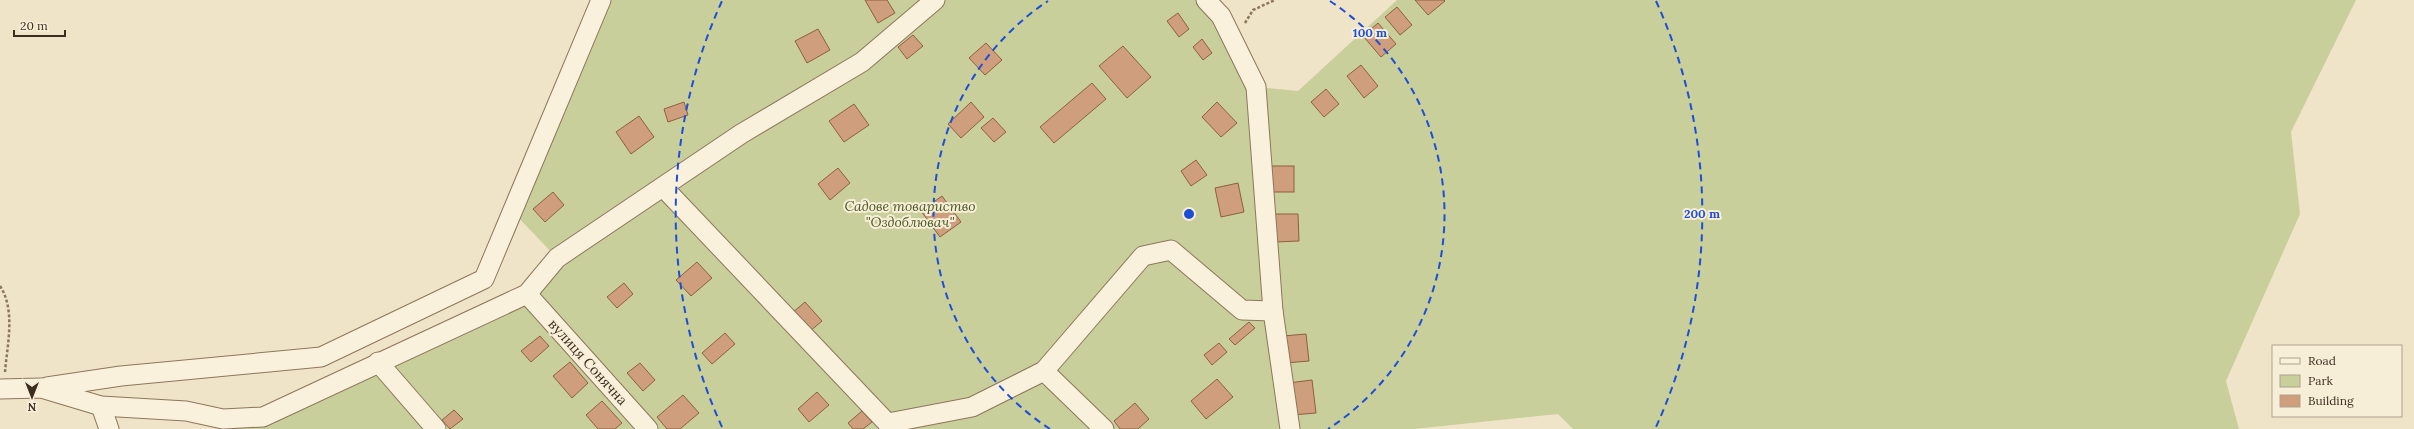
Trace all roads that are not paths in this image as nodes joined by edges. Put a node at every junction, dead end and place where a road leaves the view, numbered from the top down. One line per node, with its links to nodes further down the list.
1 (601, 0): 9 (street)
2 (935, 0): 4 (street)
3 (1206, 0): 6 (street)
4 (663, 187): 5 (street); 13 (street)
5 (527, 294): 7 (street); 17 (street, вулиця Сонячна)
6 (1273, 311): 8 (street); 19 (street)
7 (378, 362): 12 (street); 16 (street)
8 (1044, 371): 13 (street); 18 (street)
9 (42, 388): 10 (street); 11 (street)
10 (2, 389)
11 (101, 406): 12 (street); 14 (street)
12 (186, 411): 15 (street)
13 (890, 426)
14 (109, 429)
15 (203, 429)
16 (436, 429)
17 (648, 429)
18 (1104, 429)
19 (1290, 429)

